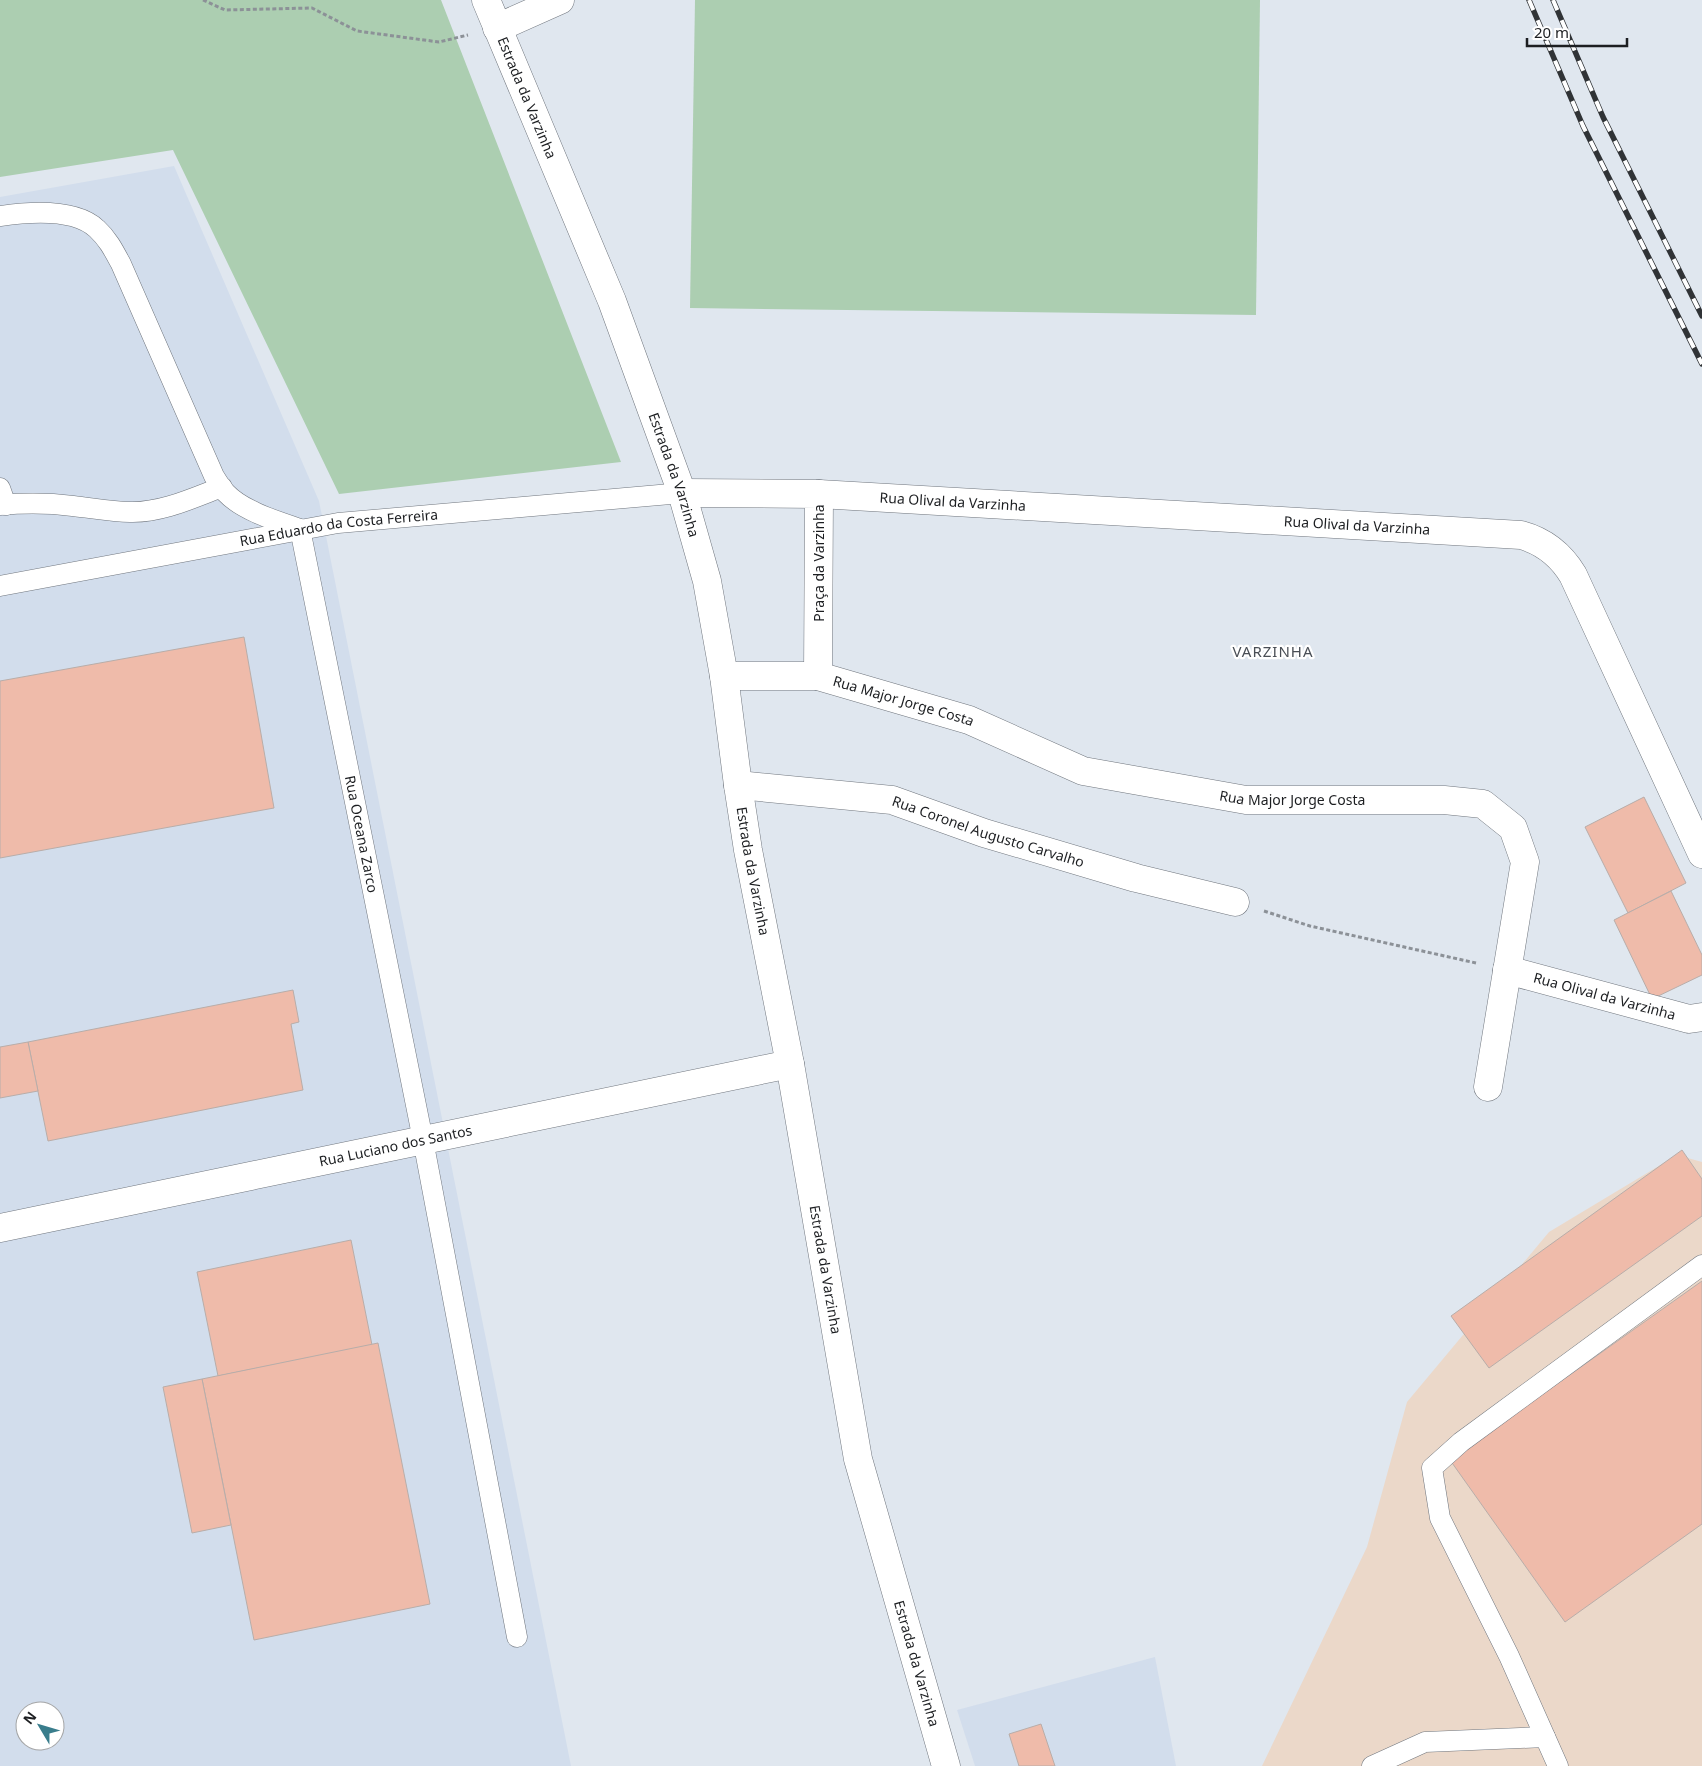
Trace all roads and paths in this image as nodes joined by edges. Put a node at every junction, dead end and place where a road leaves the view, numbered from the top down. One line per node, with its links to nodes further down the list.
1 (202, 0): 4 (path)
2 (486, 0): 4 (street, Estrada da Varzinha)
3 (560, 0): 4 (street)
4 (497, 28): 7 (street, Estrada da Varzinha)
5 (0, 216): 6 (lane)
6 (222, 487): 9 (lane); 10 (lane)
7 (682, 493): 8 (street, Praça da Varzinha); 10 (lane, Rua Eduardo da Costa Ferreira); 12 (street, Estrada da Varzinha)
8 (819, 494): 13 (street, Praça da Varzinha); 15 (street, Rua Olival da Varzinha)
9 (2, 499)
10 (300, 529): 11 (lane, Rua Eduardo da Costa Ferreira); 21 (lane, Rua Oceana Zarco)
11 (0, 586)
12 (724, 676): 13 (street); 14 (street, Estrada da Varzinha)
13 (818, 676): 17 (street, Rua Major Jorge Costa)
14 (738, 785): 16 (street, Rua Coronel Augusto Carvalho); 19 (street, Estrada da Varzinha)
15 (1702, 854)
16 (1235, 902): 17 (path)
17 (1507, 970): 18 (street, Rua Olival da Varzinha); 20 (street, Rua Major Jorge Costa)
18 (1702, 1017)
19 (790, 1064): 21 (street, Rua Luciano dos Santos); 26 (street, Estrada da Varzinha)
20 (1488, 1087)
21 (422, 1140): 22 (street, Rua Luciano dos Santos); 24 (lane, Rua Oceana Zarco)
22 (0, 1228)
23 (1702, 1265): 25 (lane)
24 (518, 1637)
25 (1545, 1737): 27 (lane); 28 (lane)
26 (946, 1766)
27 (1372, 1766)
28 (1558, 1766)

